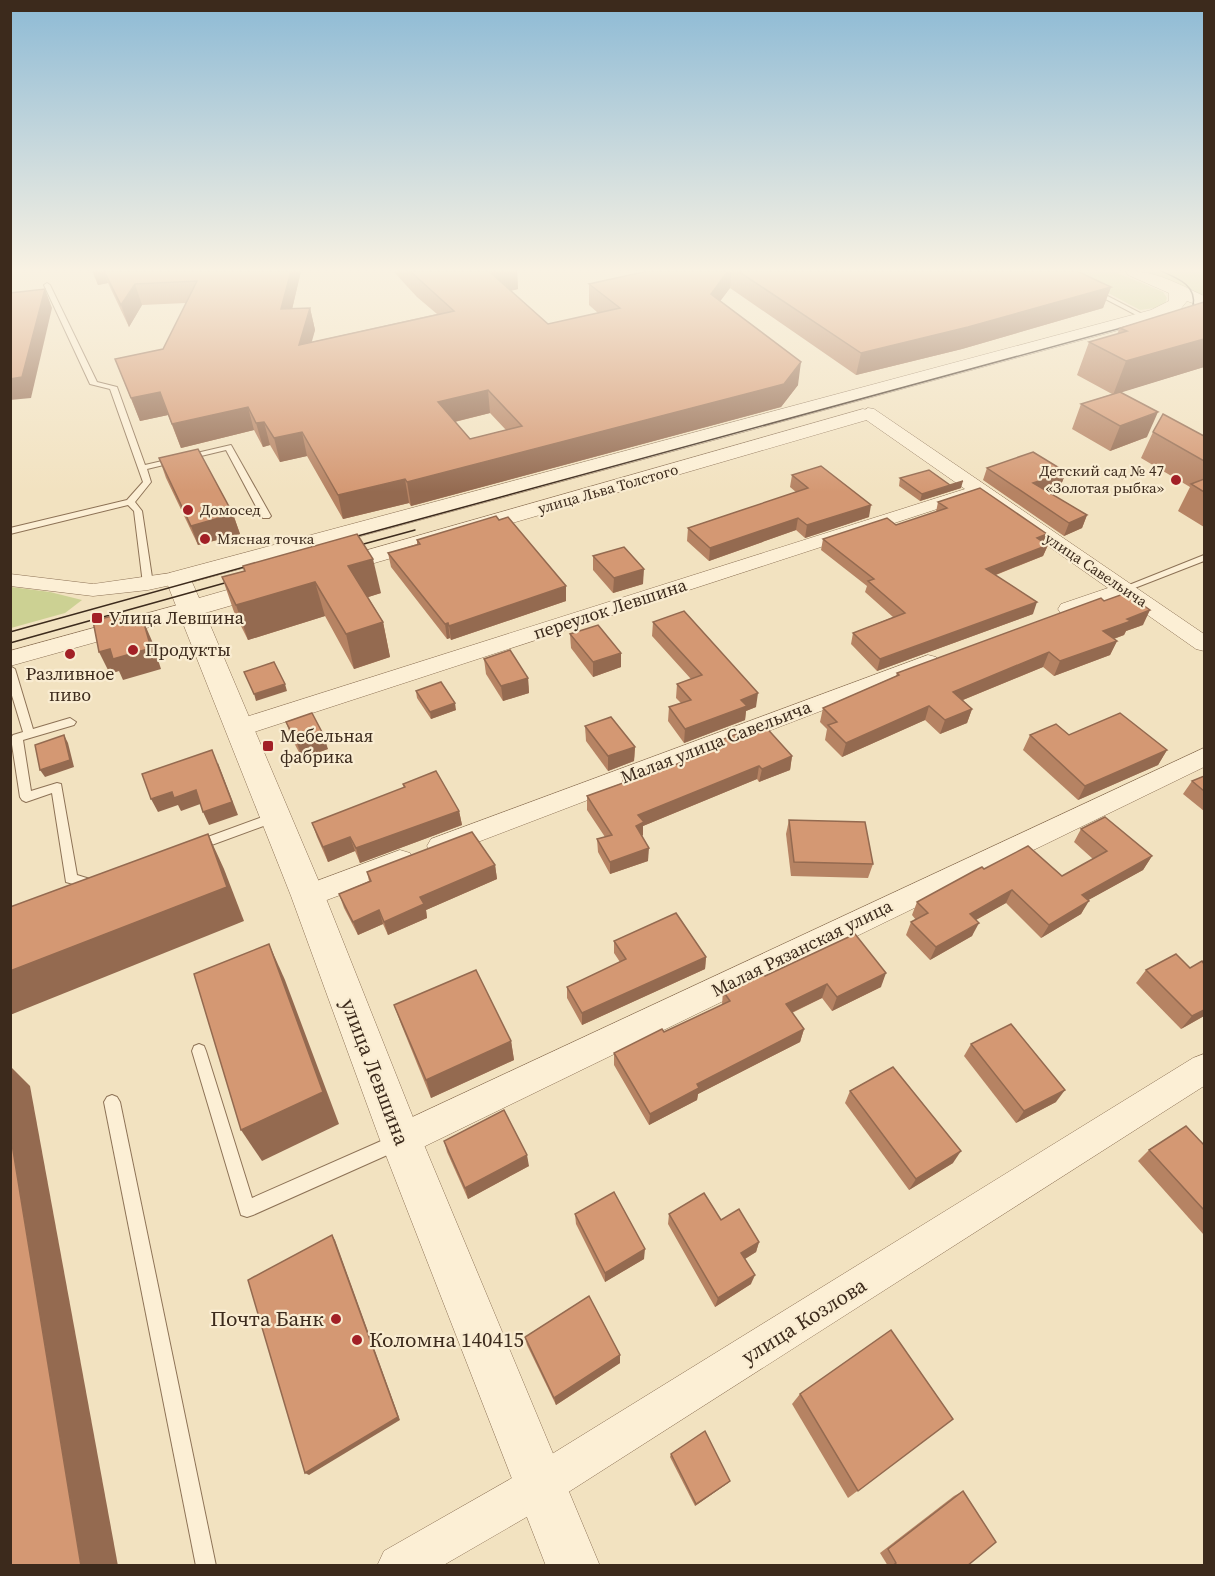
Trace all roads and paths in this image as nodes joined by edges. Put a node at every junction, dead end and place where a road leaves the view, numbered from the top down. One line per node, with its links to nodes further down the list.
1 (75, 345): 5 (lane)
2 (1046, 345): 15 (street, улица Льва Толстого)
3 (1105, 345): 4 (street, улица Льва Толстого)
4 (868, 413): 6 (street, улица Савельича); 11 (street, улица Льва Толстого)
5 (142, 468): 7 (lane); 8 (lane)
6 (980, 490): 14 (street, улица Савельича); 22 (street, переулок Левшина)
7 (130, 502): 9 (lane); 15 (lane)
8 (266, 516)
9 (10, 531)
10 (1204, 558): 14 (lane)
11 (307, 575)
12 (10, 580): 15 (street)
13 (284, 582): 15 (street, улица Льва Толстого)
14 (1124, 589): 16 (street); 17 (street, улица Савельича)
15 (173, 590): 19 (street, улица Льва Толстого); 22 (street, улица Левшина)
16 (1047, 618)
17 (1204, 644)
18 (947, 655): 28 (street, Малая улица Савельича)
19 (10, 659)
20 (10, 669): 23 (lane)
21 (70, 722): 23 (lane)
22 (239, 728): 25 (street, улица Левшина)
23 (29, 734): 27 (lane)
24 (1204, 757): 32 (street, Малая Рязанская улица)
25 (276, 817): 26 (lane); 28 (street, улица Левшина)
26 (191, 848)
27 (113, 876)
28 (308, 896): 32 (street, улица Левшина)
29 (199, 1051): 32 (lane)
30 (1204, 1069): 33 (street, улица Козлова)
31 (112, 1102): 34 (lane)
32 (401, 1140): 33 (street, улица Левшина)
33 (541, 1485): 35 (street, улица Козлова); 36 (street, улица Левшина)
34 (206, 1566)
35 (399, 1566)
36 (573, 1566)

